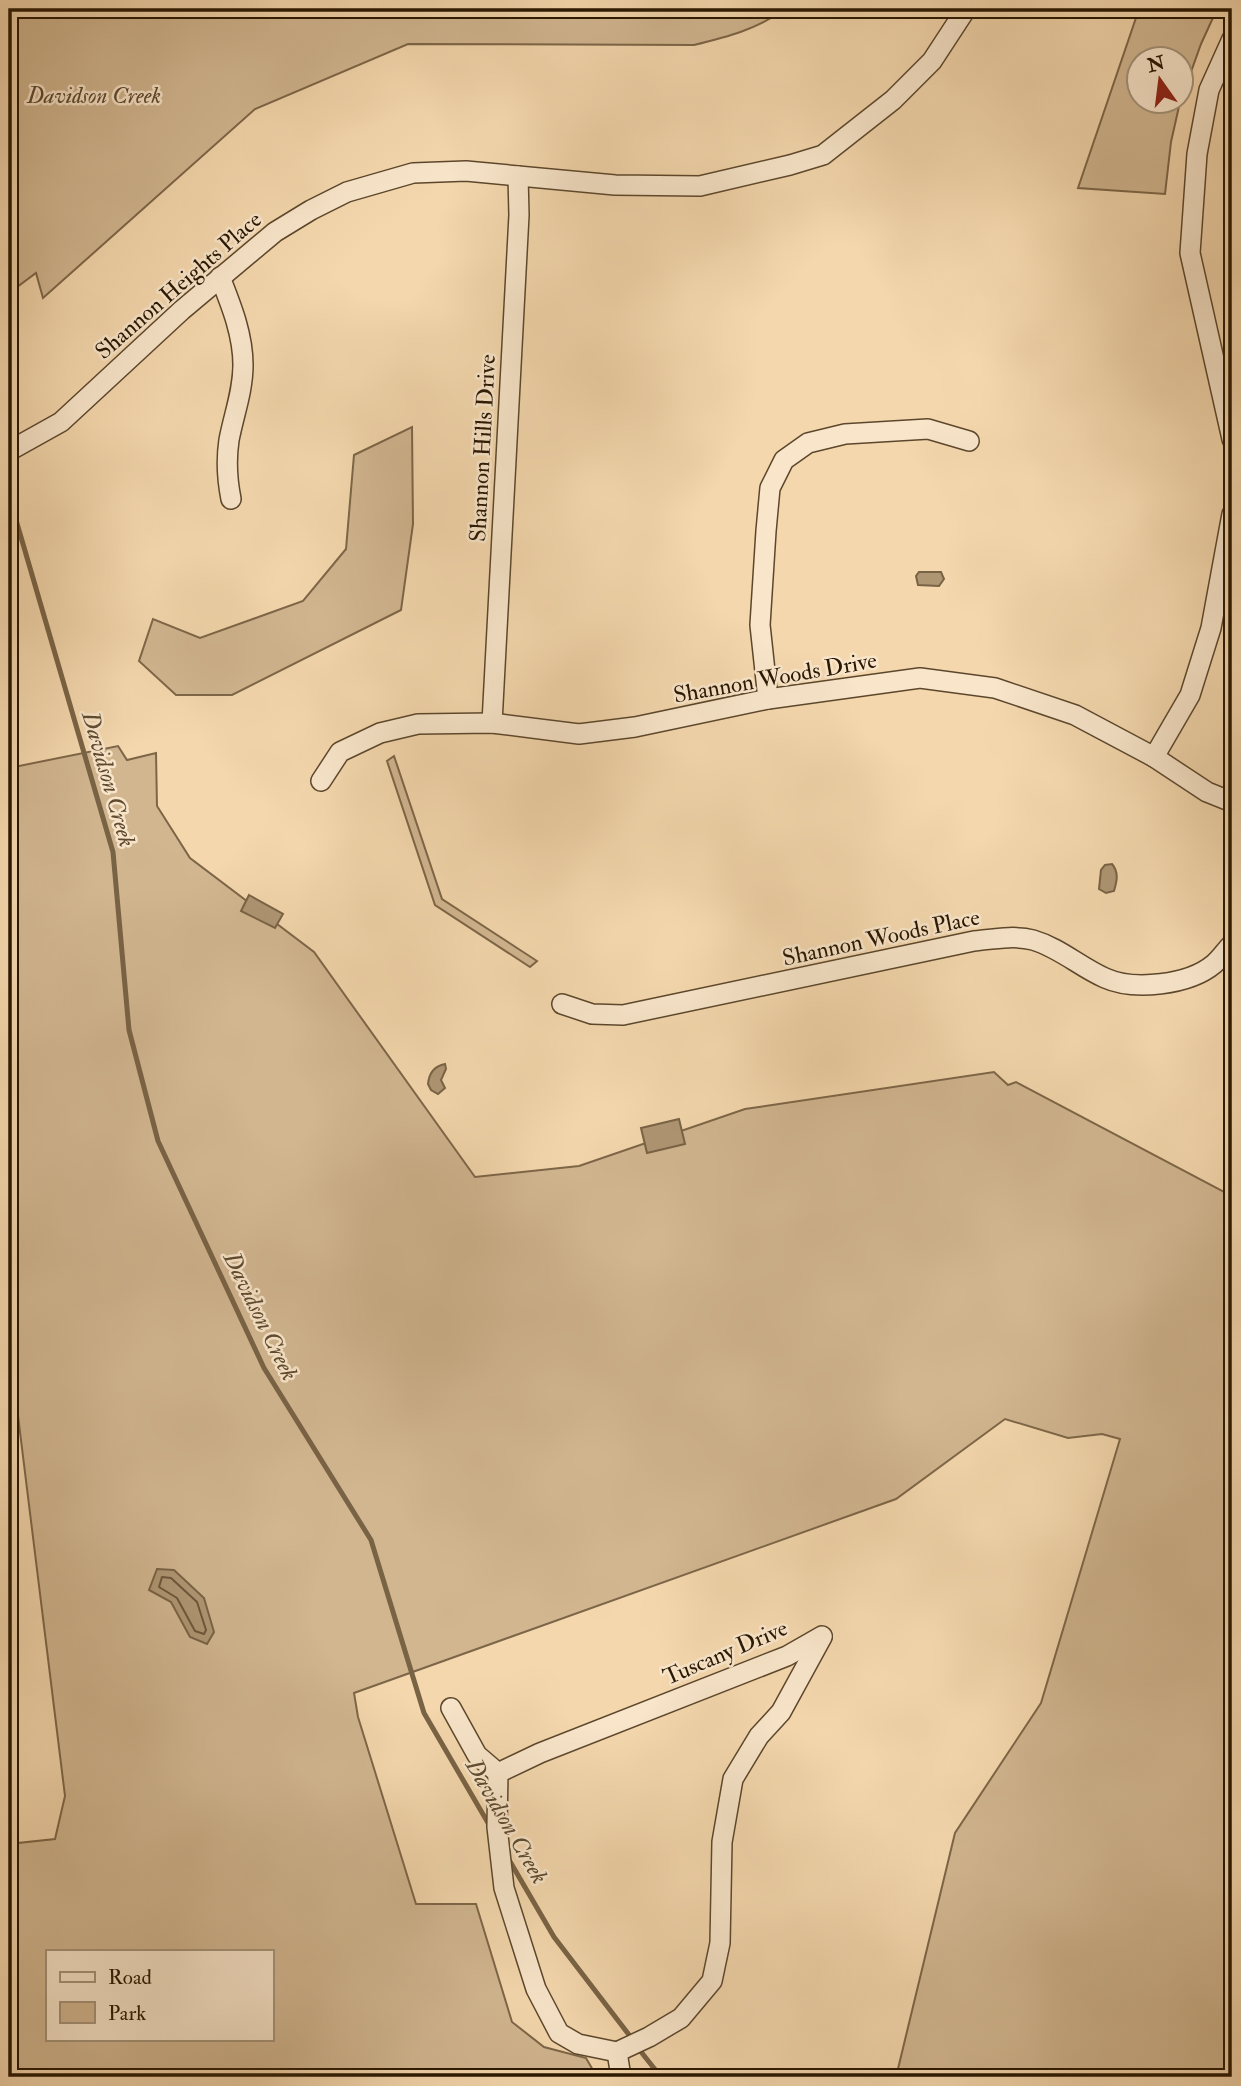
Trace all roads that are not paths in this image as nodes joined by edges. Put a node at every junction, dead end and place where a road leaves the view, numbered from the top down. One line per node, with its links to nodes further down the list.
1 (966, 9): 3 (street, Shannon Heights Place)
2 (1232, 39): 5 (street)
3 (518, 176): 4 (street, Shannon Heights Place); 11 (street, Shannon Hills Drive)
4 (220, 276): 7 (street, Shannon Heights Place); 8 (street)
5 (1232, 439)
6 (969, 441): 10 (street)
7 (9, 451)
8 (231, 499)
9 (1232, 514): 12 (street)
10 (768, 699): 11 (street, Shannon Woods Drive); 12 (street, Shannon Woods Drive)
11 (492, 723): 13 (street, Shannon Woods Drive)
12 (1154, 757): 14 (street, Shannon Woods Drive)
13 (321, 781)
14 (1232, 802)
15 (1232, 944): 16 (street, Shannon Woods Place)
16 (562, 1004)
17 (452, 1708): 18 (street)
18 (498, 1773): 19 (street); 19 (street, Tuscany Drive)
19 (617, 2052): 20 (street)
20 (621, 2077)

